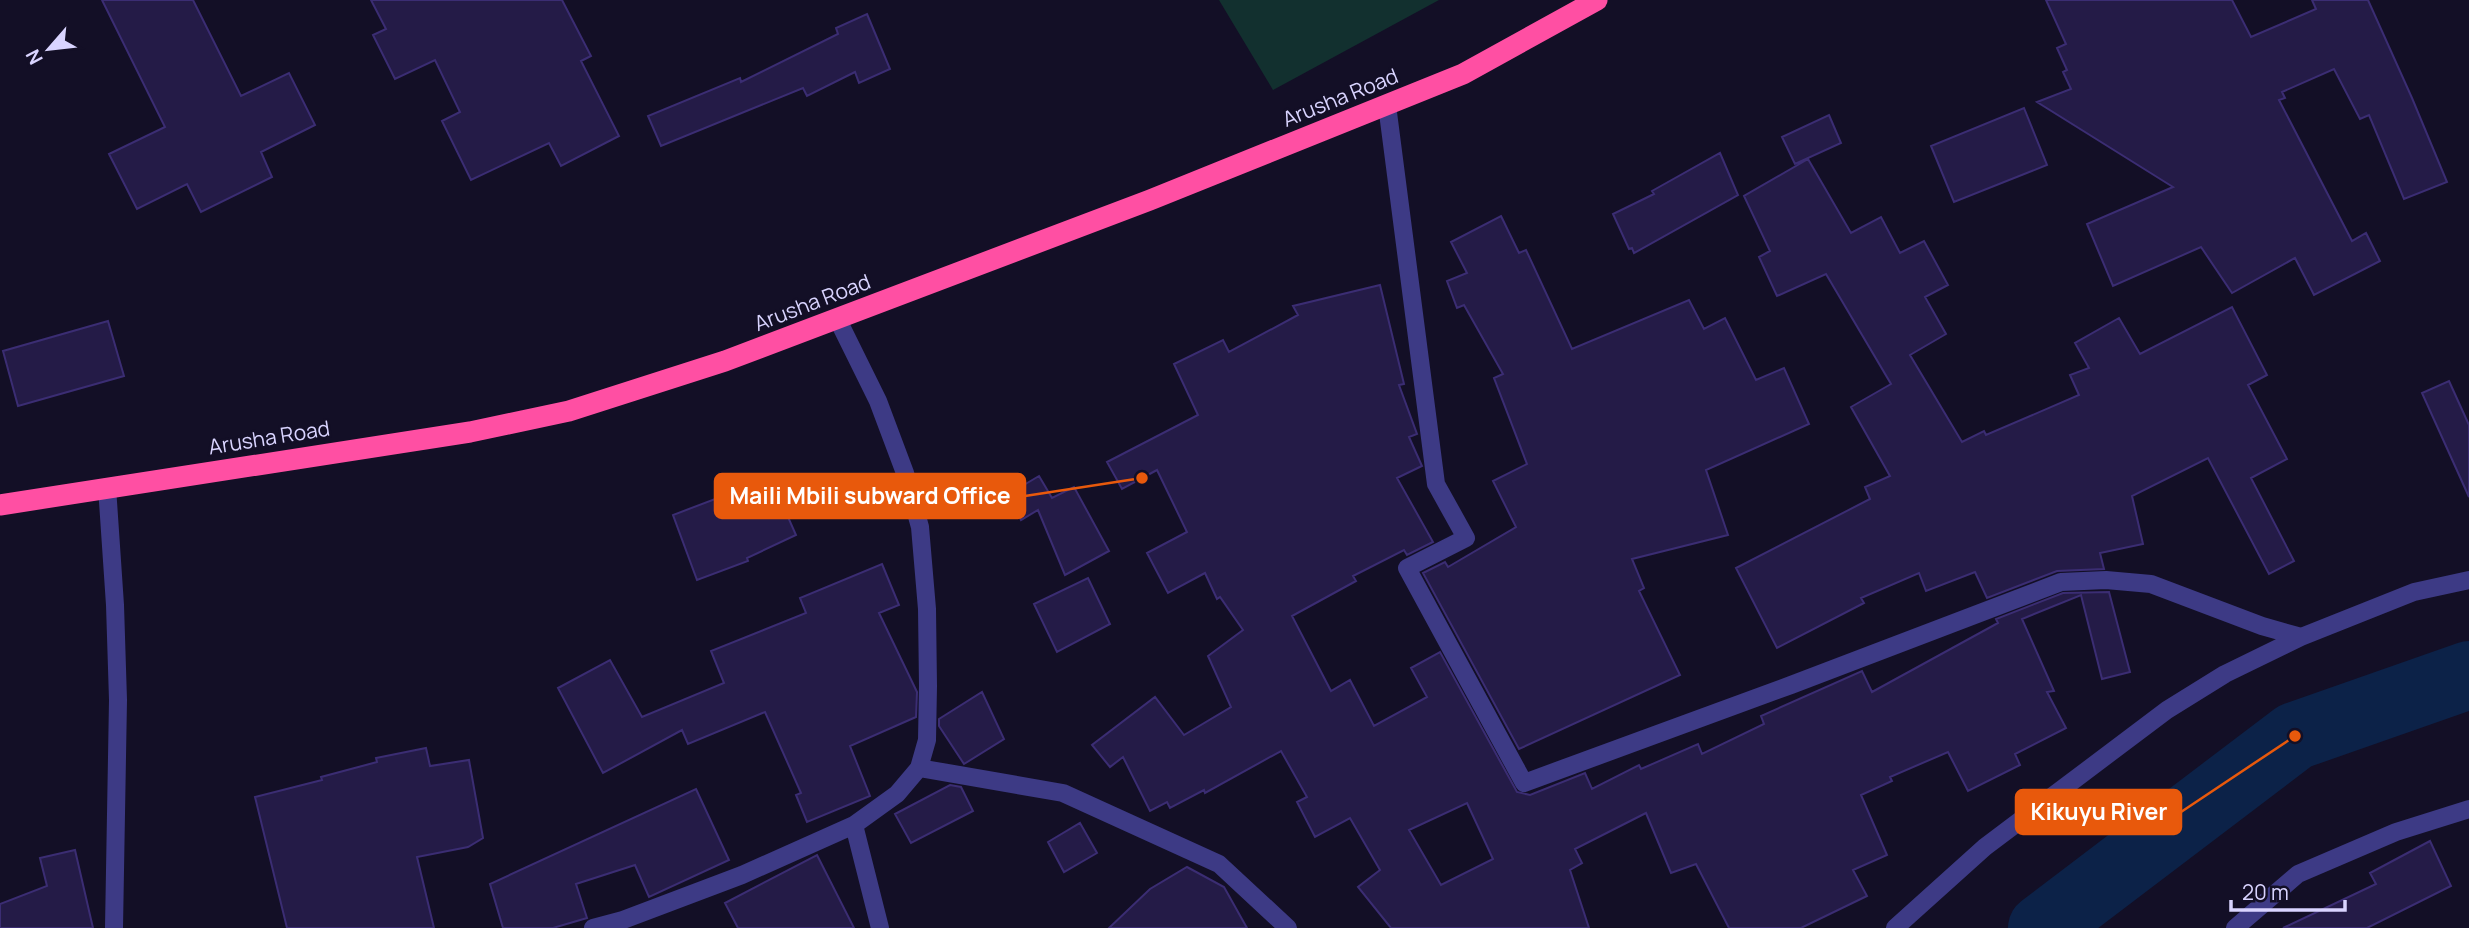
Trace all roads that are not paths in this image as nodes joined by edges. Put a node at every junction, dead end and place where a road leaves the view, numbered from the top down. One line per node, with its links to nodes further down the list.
1 (1598, 0): 2 (highway, Arusha Road)
2 (1387, 105): 3 (highway, Arusha Road); 7 (street)
3 (837, 318): 4 (highway, Arusha Road); 8 (street)
4 (107, 487): 5 (highway, Arusha Road); 11 (street)
5 (0, 505)
6 (2469, 580): 7 (street)
7 (2301, 637): 15 (street)
8 (919, 768): 10 (street); 14 (street)
9 (2469, 809): 16 (street)
10 (853, 825): 12 (street); 13 (street)
11 (114, 928)
12 (593, 928)
13 (880, 928)
14 (1288, 928)
15 (1895, 928)
16 (2235, 928)

